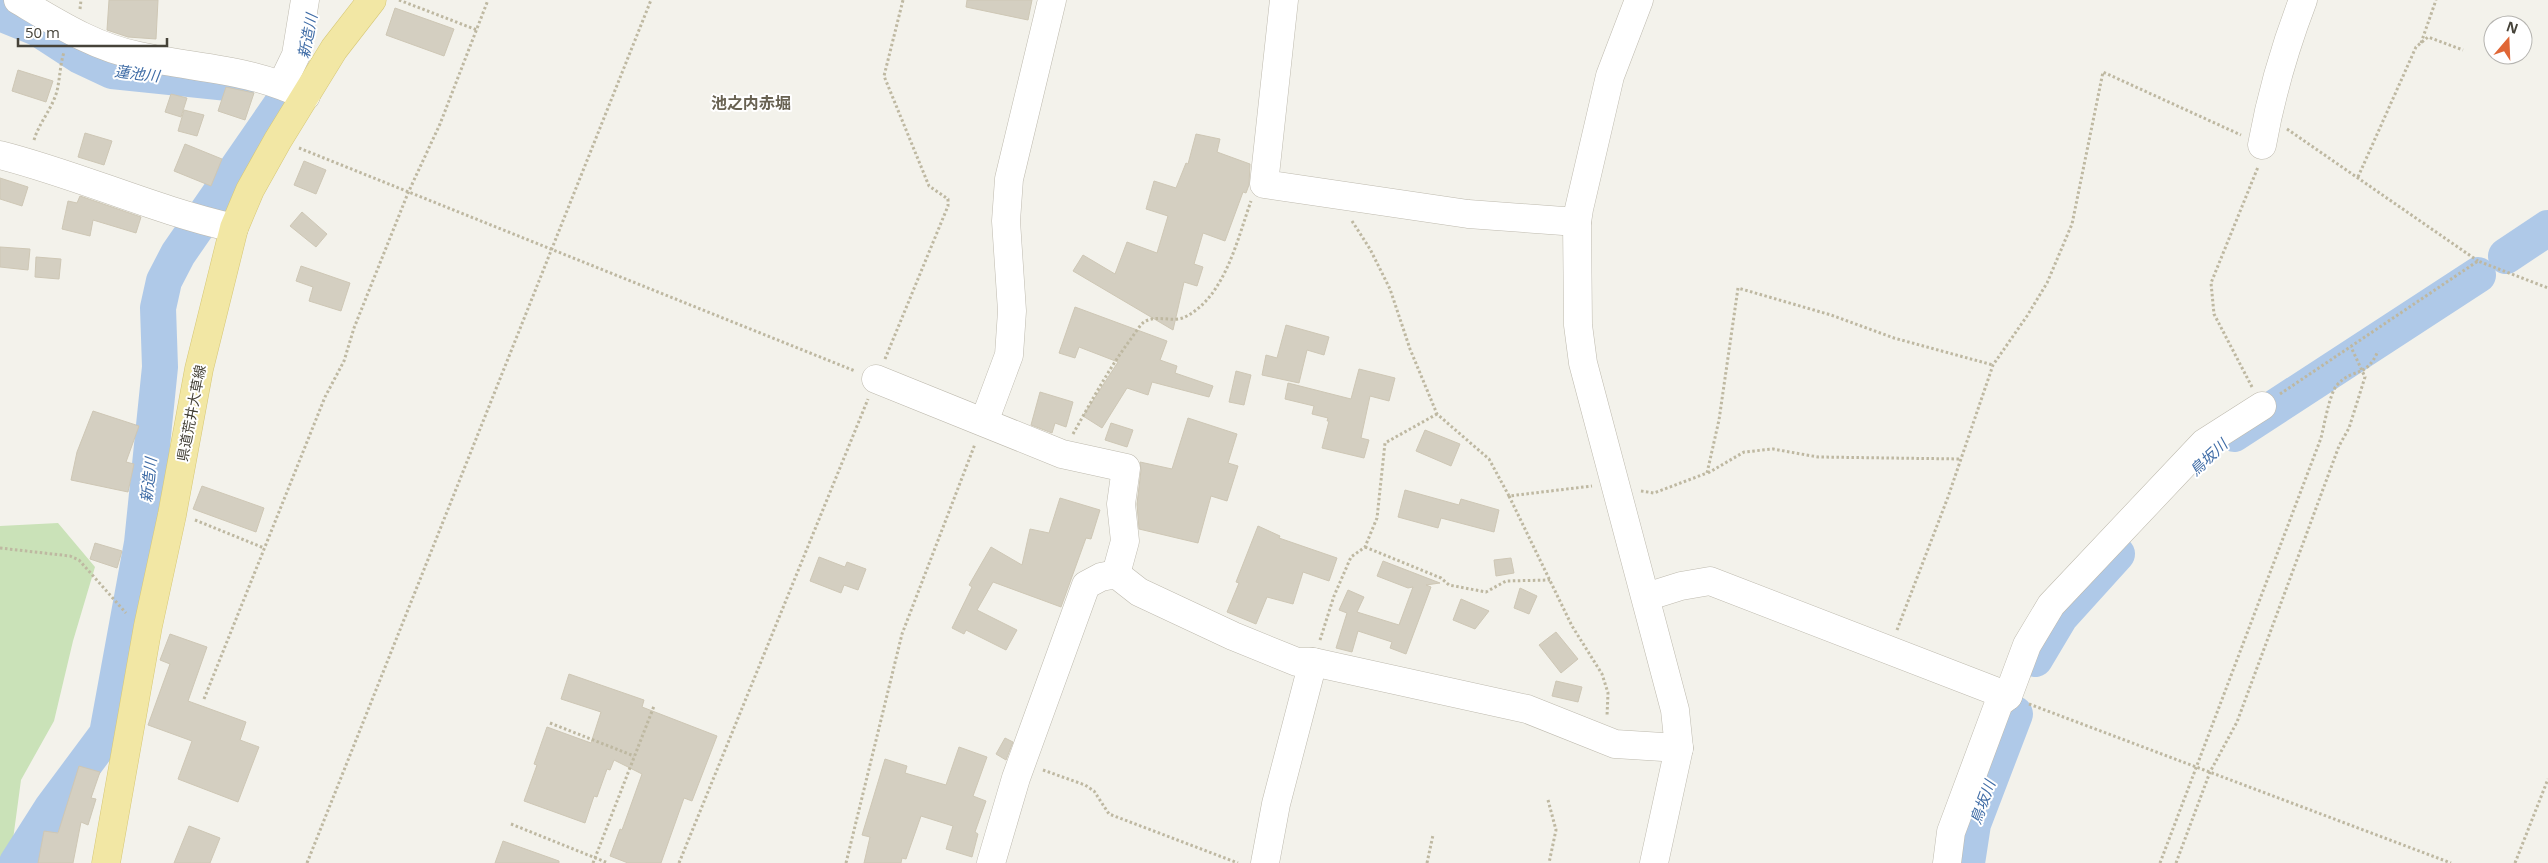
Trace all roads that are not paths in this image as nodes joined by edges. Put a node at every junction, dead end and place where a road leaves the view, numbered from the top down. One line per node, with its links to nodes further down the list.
1 (18, 0): 8 (street)
2 (305, 0): 8 (street)
3 (372, 0): 8 (main road, 県道荒井大草線)
4 (1052, 0): 15 (street)
5 (1284, 0): 11 (street)
6 (1639, 0): 11 (street)
7 (2303, 0): 9 (street)
8 (294, 90): 12 (main road, 県道荒井大草線)
9 (2264, 133)
10 (0, 155): 12 (street)
11 (1577, 222): 17 (street)
12 (233, 228): 21 (main road, 県道荒井大草線)
13 (876, 379): 15 (street)
14 (2262, 406): 19 (street)
15 (984, 422): 16 (street)
16 (1116, 574): 18 (street); 22 (street)
17 (1646, 597): 19 (street); 20 (street)
18 (1314, 662): 20 (street); 23 (street)
19 (2008, 696): 25 (street)
20 (1679, 748): 24 (street)
21 (106, 863)
22 (991, 863)
23 (1265, 863)
24 (1654, 863)
25 (1947, 863)

